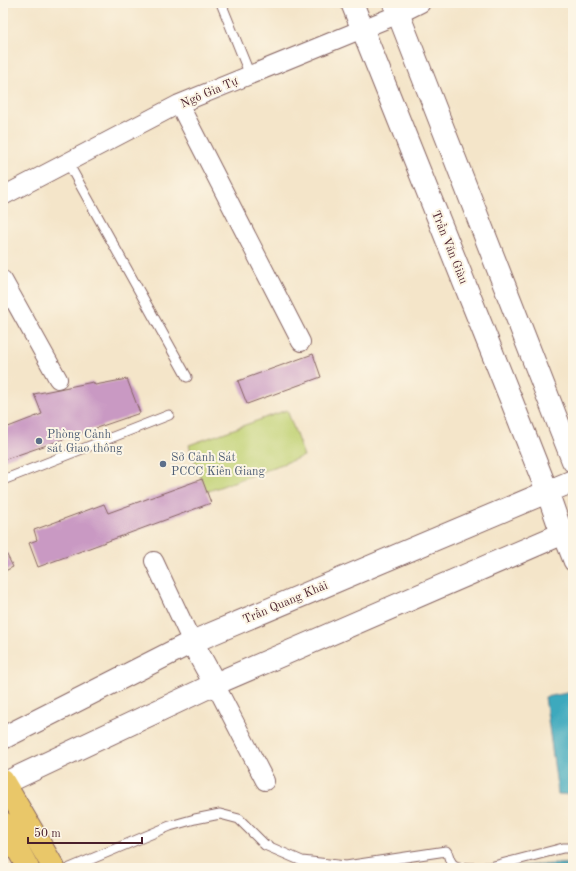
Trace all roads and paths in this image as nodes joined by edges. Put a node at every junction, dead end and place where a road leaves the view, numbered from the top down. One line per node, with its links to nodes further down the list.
1 (221, 3): 6 (lane)
2 (352, 3): 5 (street, Trần Văn Giàu)
3 (421, 3): 4 (street, Ngô Gia Tự)
4 (397, 9): 5 (street, Ngô Gia Tự); 15 (street)
5 (362, 28): 6 (street, Ngô Gia Tự); 18 (street, Trần Văn Giàu)
6 (250, 75): 7 (street, Ngô Gia Tự)
7 (179, 104): 8 (street, Ngô Gia Tự); 11 (street)
8 (68, 162): 9 (street, Ngô Gia Tự); 12 (lane)
9 (3, 196)
10 (3, 280): 13 (street)
11 (301, 342)
12 (187, 377)
13 (58, 379)
14 (170, 415): 16 (lane)
15 (573, 461)
16 (3, 480)
17 (573, 481): 18 (street, Trần Quang Khải)
18 (547, 491): 19 (street, Trần Văn Giàu); 22 (street, Trần Quang Khải)
19 (567, 532): 21 (street); 23 (street)
20 (154, 561): 22 (street)
21 (573, 562)
22 (192, 642): 23 (street); 24 (street, Trần Quang Khải)
23 (215, 684): 25 (street); 26 (street)
24 (3, 738)
25 (265, 781)
26 (4, 783): 30 (main road)
27 (3, 823): 29 (main road)
28 (573, 848): 32 (lane)
29 (28, 868)
30 (54, 868)
31 (70, 868): 32 (lane)
32 (474, 868)

